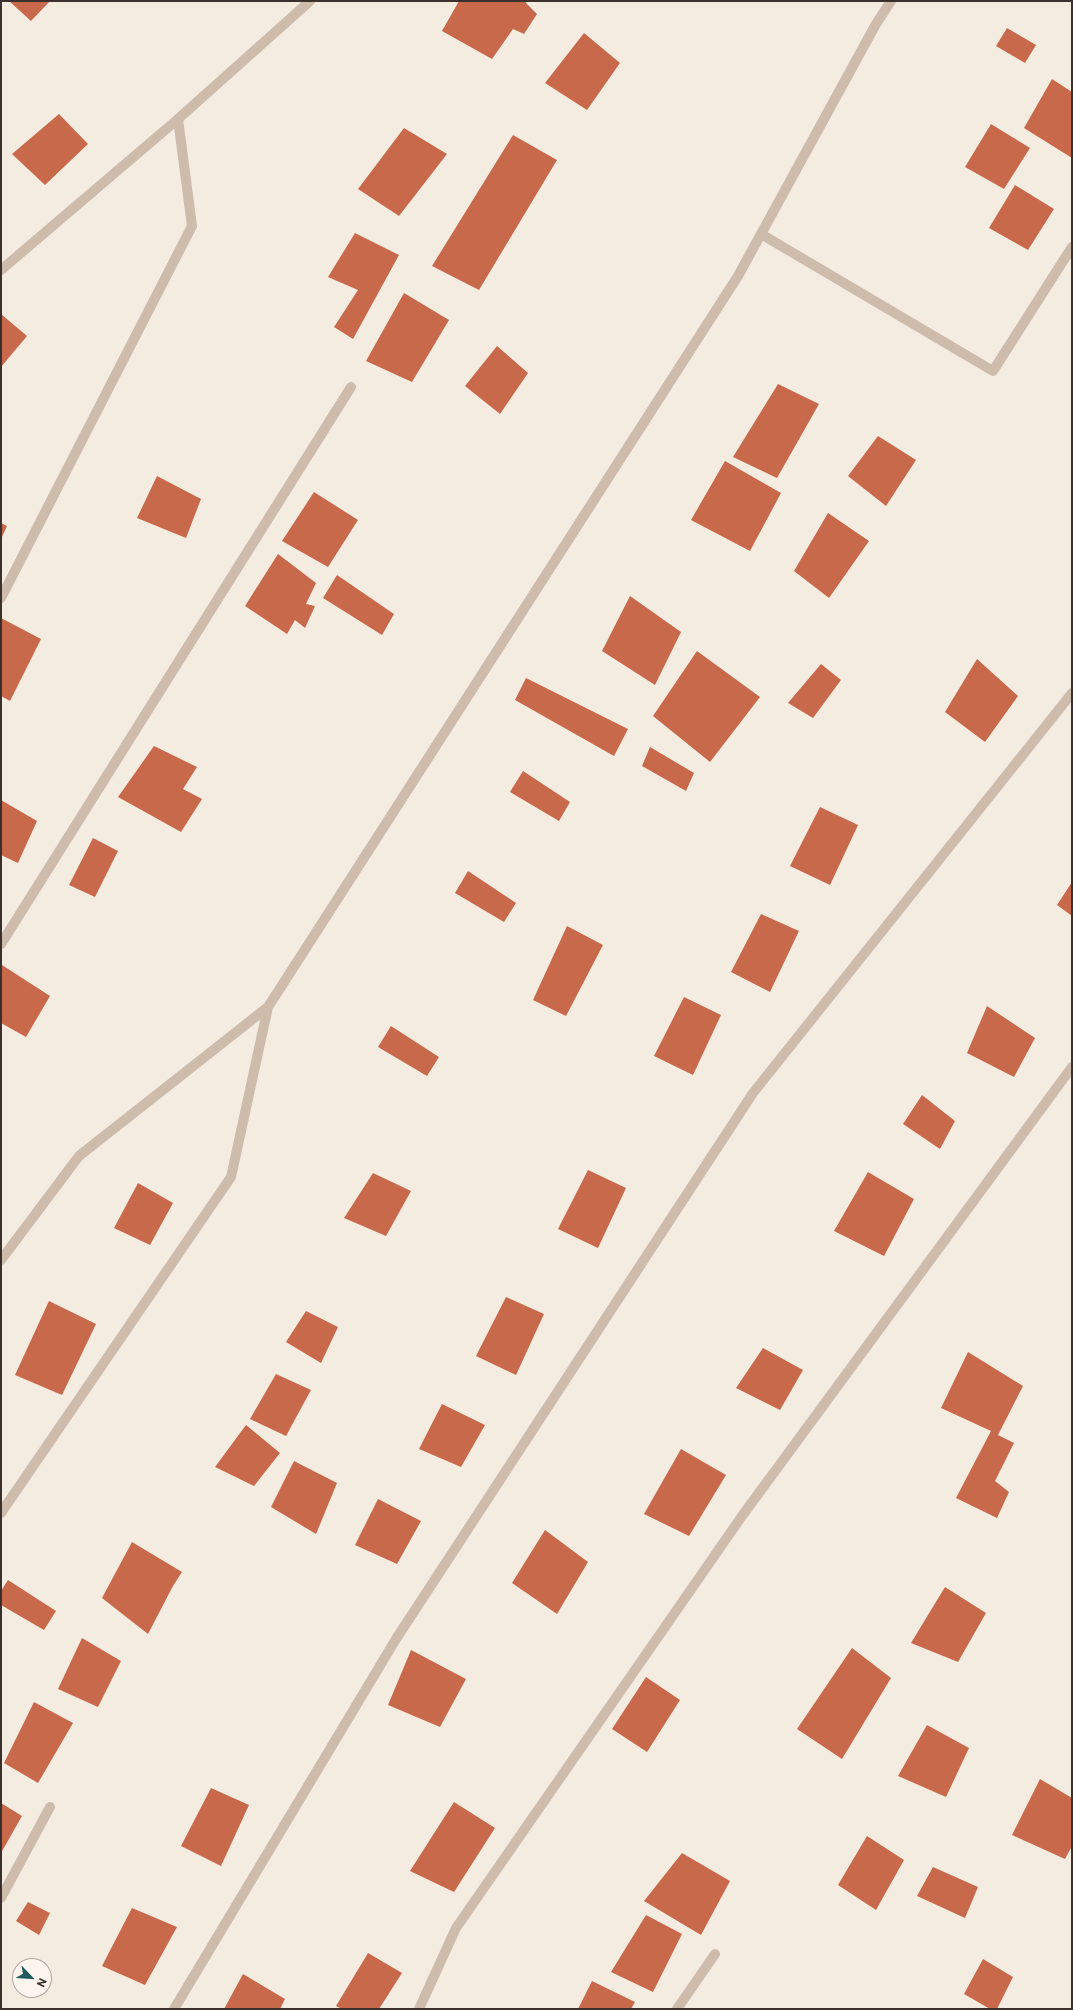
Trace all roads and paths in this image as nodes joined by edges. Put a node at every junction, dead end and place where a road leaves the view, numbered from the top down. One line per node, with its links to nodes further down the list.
1 (310, 1): 3 (street)
2 (891, 1): 4 (street)
3 (178, 119): 6 (street); 8 (street)
4 (761, 234): 5 (street); 11 (street)
5 (1072, 247)
6 (1, 270)
7 (351, 387): 10 (street)
8 (1, 598)
9 (1072, 693): 18 (street)
10 (1, 944)
11 (268, 1007): 13 (street); 14 (street)
12 (1072, 1067): 19 (street)
13 (1, 1260)
14 (1, 1513)
15 (50, 1807): 16 (street)
16 (1, 1898)
17 (715, 1954): 20 (street)
18 (174, 2009)
19 (419, 2009)
20 (676, 2009)

